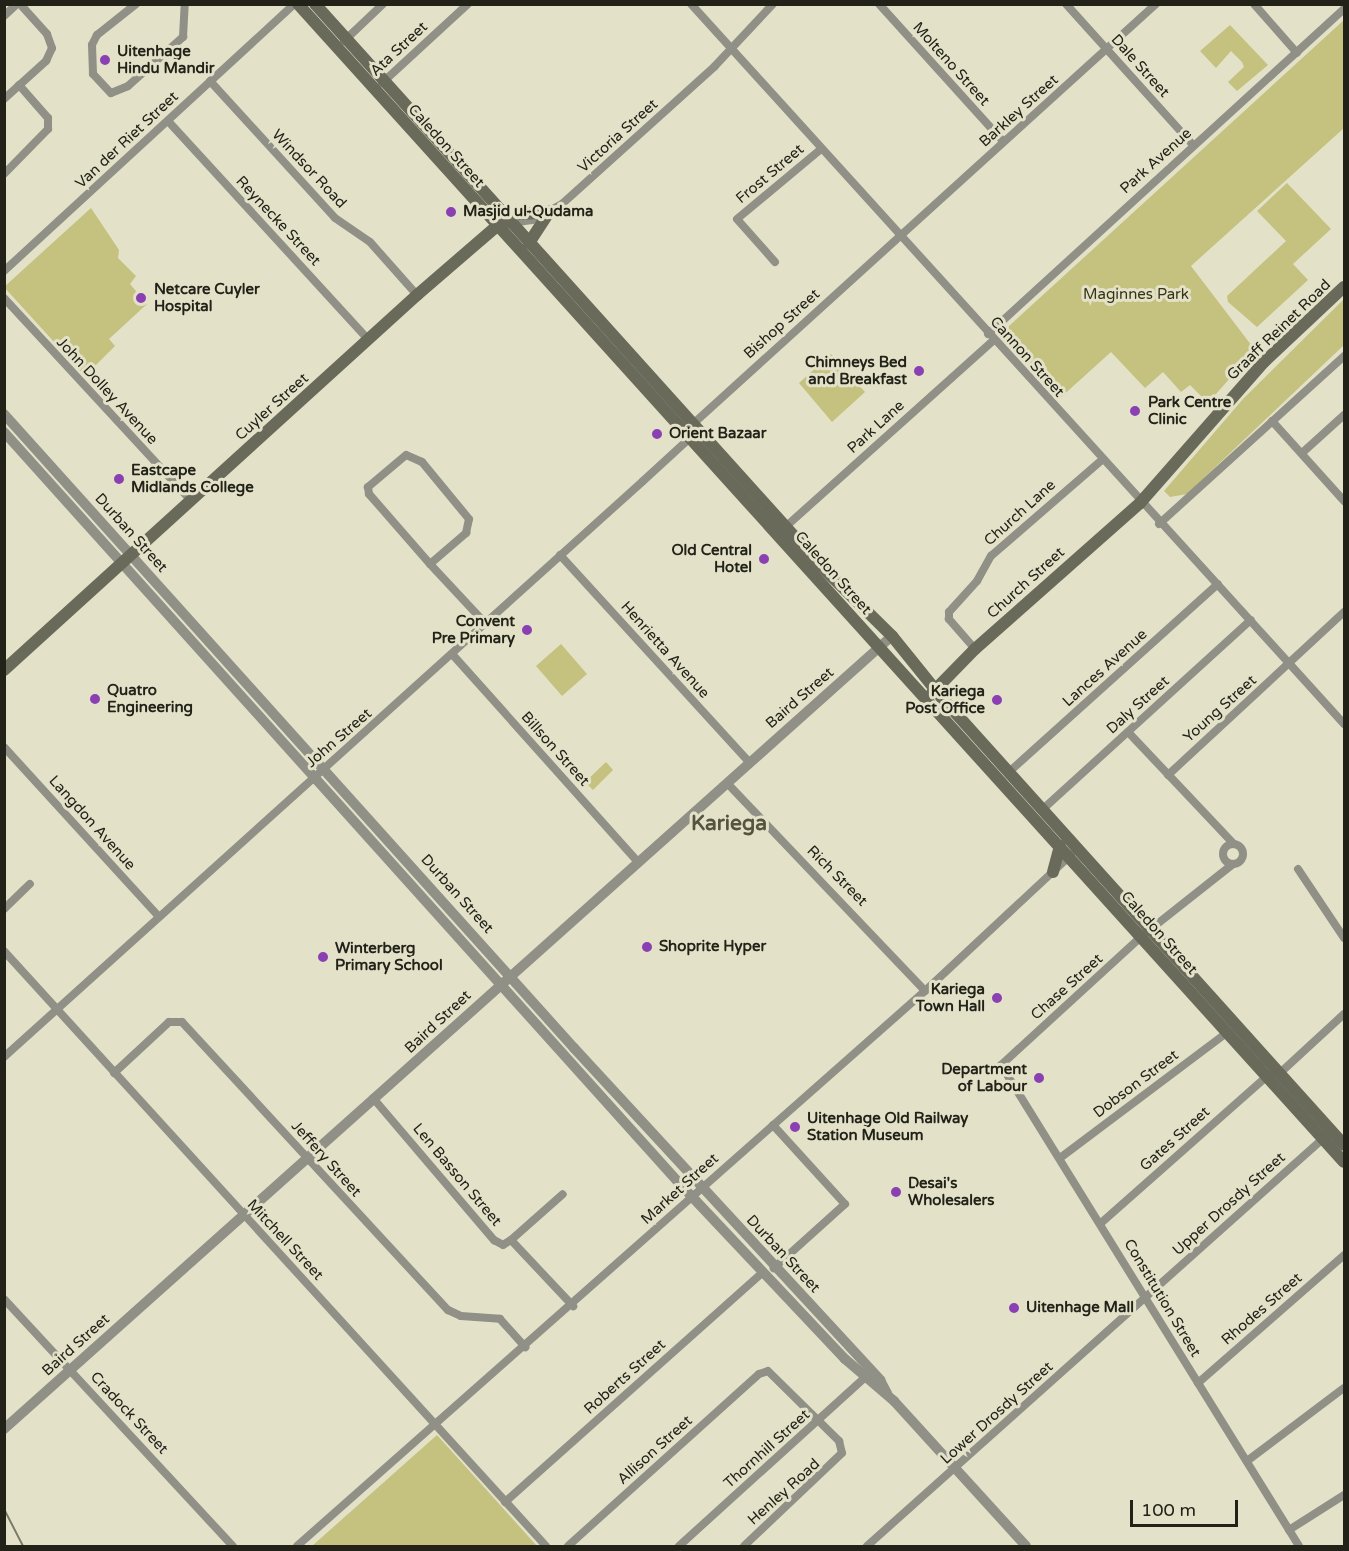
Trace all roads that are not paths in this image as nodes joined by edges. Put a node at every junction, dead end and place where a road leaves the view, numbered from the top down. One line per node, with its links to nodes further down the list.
1 (19, 4): 15 (street); 22 (street)
2 (136, 4): 3 (street)
3 (185, 4)
4 (296, 4): 16 (main road, Caledon Street); 21 (street, Van der Riet Street)
5 (315, 4): 16 (main road, Caledon Street)
6 (383, 4): 16 (street)
7 (468, 4): 20 (street, Ata Street)
8 (691, 4): 17 (street, Cannon Street)
9 (773, 4): 17 (street, Victoria Street)
10 (879, 4): 26 (street, Molteno Street)
11 (1066, 4): 18 (street, Dale Street)
12 (1156, 4): 18 (street, Barkley Street)
13 (1254, 4): 19 (street)
14 (1344, 9): 19 (street, Park Avenue)
15 (4, 16)
16 (341, 43): 20 (main road, Caledon Street); 23 (main road, Caledon Street)
17 (731, 49): 28 (street, Cannon Street); 30 (street, Victoria Street)
18 (1107, 49): 26 (street, Barkley Street); 27 (street, Dale Street)
19 (1297, 53): 27 (street, Park Avenue)
20 (385, 80): 23 (street, Ata Street); 31 (main road, Caledon Street)
21 (210, 81): 25 (street, Van der Riet Street); 37 (street, Windsor Road)
22 (19, 85): 24 (street); 29 (street)
23 (376, 90): 31 (main road, Caledon Street)
24 (4, 99)
25 (168, 121): 35 (street, Van der Riet Street); 40 (street, Reynecke Street)
26 (1003, 141): 32 (street, Barkley Street)
27 (1193, 145): 39 (street, Park Avenue)
28 (821, 149): 32 (street, Cannon Street); 34 (street, Frost Street)
29 (4, 174)
30 (549, 212): 31 (main road); 33 (main road)
31 (504, 221): 33 (main road, Caledon Street); 37 (main road, Cuyler Street); 47 (main road, Caledon Street)
32 (902, 238): 39 (street, Cannon Street); 45 (street, Bishop Street)
33 (529, 243): 45 (main road, Caledon Street)
34 (775, 262)
35 (4, 271)
36 (1344, 287): 52 (main road, Graaff Reinet Road)
37 (417, 295): 40 (main road, Cuyler Street)
38 (4, 298): 50 (street, John Dolley Avenue)
39 (991, 337): 49 (street, Cannon Street); 54 (street, Park Lane)
40 (368, 339): 50 (main road, Cuyler Street)
41 (1344, 356): 44 (street)
42 (4, 414): 56 (street, Durban Street)
43 (1344, 415): 48 (street)
44 (1272, 421): 48 (street); 53 (street)
45 (694, 423): 47 (street); 54 (main road, Caledon Street)
46 (4, 432): 56 (street, Durban Street)
47 (690, 438): 54 (main road, Caledon Street); 55 (street, John Street)
48 (1302, 453): 51 (street)
49 (1102, 460): 52 (street, Cannon Street); 64 (street, Church Lane)
50 (191, 501): 56 (main road, Cuyler Street)
51 (1344, 501)
52 (1140, 503): 53 (street, Cannon Street); 64 (main road, Church Street)
53 (1159, 524): 58 (street, Cannon Street)
54 (782, 530): 62 (main road, Caledon Street); 63 (main road, Caledon Street)
55 (560, 555): 61 (street, John Street); 74 (street, Henrietta Avenue)
56 (126, 559): 67 (main road, Cuyler Street); 75 (street, Durban Street); 78 (street, Durban Street)
57 (430, 564): 57 (street); 61 (street)
58 (1218, 584): 60 (street, Cannon Street); 76 (street, Lances Avenue)
59 (1344, 612): 66 (street, Young Street)
60 (1251, 620): 66 (street, Cannon Street); 72 (street, Daly Street)
61 (486, 624): 65 (street, John Street)
62 (892, 636): 63 (street, Baird Street); 69 (main road, Caledon Street)
63 (880, 648): 68 (main road, Caledon Street); 74 (street, Baird Street)
64 (975, 649): 69 (main road, Church Street)
65 (452, 654): 75 (street, John Street); 86 (street, Billson Street)
66 (1291, 663): 71 (street, Cannon Street); 77 (street, Young Street)
67 (4, 670)
68 (915, 687): 69 (main road); 70 (main road, Caledon Street)
69 (935, 687): 70 (main road); 76 (main road, Caledon Street)
70 (933, 706): 83 (main road, Caledon Street)
71 (1344, 724)
72 (1128, 732): 77 (street); 80 (street, Daly Street)
73 (4, 747): 93 (street, Langdon Avenue)
74 (750, 763): 79 (street, Baird Street)
75 (325, 770): 78 (street, John Street); 97 (street, Durban Street)
76 (1010, 772): 80 (main road, Caledon Street)
77 (1168, 775): 81 (street)
78 (314, 777): 93 (street, John Street); 98 (street, Durban Street)
79 (727, 783): 86 (street, Baird Street); 99 (street, Rich Street)
80 (1043, 809): 84 (main road, Caledon Street)
81 (1220, 832): 82 (street); 85 (street)
82 (1234, 844): 85 (street); 87 (street)
83 (1060, 846): 84 (main road, Caledon Street); 89 (main road)
84 (1074, 853): 89 (street, Market Street); 94 (main road, Caledon Street)
85 (1224, 853): 87 (street); 90 (street)
86 (638, 862): 97 (street, Baird Street)
87 (1233, 864): 90 (street, Chase Street)
88 (1298, 869): 95 (street)
89 (1053, 872): 99 (street, Market Street)
90 (1216, 878): 94 (street, Chase Street)
91 (30, 885): 92 (street)
92 (4, 909)
93 (159, 917): 100 (street, John Street)
94 (1147, 932): 102 (main road, Caledon Street); 104 (street, Chase Street); 106 (main road, Caledon Street)
95 (1344, 938)
96 (4, 951): 100 (street, Mitchell Street)
97 (511, 976): 98 (street, Baird Street); 114 (street, Durban Street)
98 (501, 985): 107 (street, Baird Street); 116 (street, Durban Street)
99 (925, 991): 108 (street, Market Street)
100 (57, 1011): 103 (street, John Street); 105 (street, Mitchell Street)
101 (1344, 1014): 106 (street, Gates Street)
102 (1228, 1032): 106 (main road, Caledon Street); 112 (street, Dobson Street)
103 (4, 1057)
104 (1002, 1065): 112 (street, Constitution Street)
105 (114, 1073): 111 (street, Jeffery Street); 117 (street, Mitchell Street)
106 (1274, 1075): 109 (main road, Caledon Street); 118 (street, Gates Street)
107 (373, 1098): 111 (street, Baird Street); 119 (street, Len Basson Street)
108 (773, 1125): 114 (street, Market Street); 121 (street)
109 (1327, 1135): 110 (main road, Caledon Street); 113 (main road, Caledon Street); 122 (street, Upper Drosdy Street)
110 (1344, 1145)
111 (308, 1157): 117 (street, Baird Street); 125 (street, Jeffery Street)
112 (1060, 1158): 118 (street, Constitution Street)
113 (1344, 1162)
114 (701, 1188): 116 (street, Market Street); 121 (street, Durban Street)
115 (562, 1194): 119 (street)
116 (692, 1196): 121 (street, Durban Street); 124 (street, Market Street)
117 (242, 1214): 126 (street, Baird Street); 131 (street, Mitchell Street)
118 (1101, 1223): 122 (street, Constitution Street)
119 (511, 1240): 124 (street, Len Basson Street)
120 (1344, 1255): 128 (street, Rhodes Street)
121 (769, 1270): 127 (street, Durban Street); 136 (street, Roberts Street)
122 (1145, 1298): 128 (street, Constitution Street); 134 (street, Lower Drosdy Street)
123 (4, 1299): 126 (street, Cradock Street)
124 (573, 1306): 125 (street, Market Street)
125 (525, 1347): 131 (street, Market Street)
126 (70, 1370): 132 (street, Baird Street); 139 (street, Cradock Street)
127 (868, 1375): 130 (street, Thornhill Street); 134 (street, Durban Street)
128 (1197, 1383): 133 (street, Constitution Street)
129 (1344, 1388): 133 (street)
130 (818, 1421): 142 (street, Allison Street); 143 (street, Thornhill Street); 144 (street, Henley Road)
131 (436, 1424): 136 (street, Mitchell Street); 140 (street, Market Street)
132 (4, 1429)
133 (1246, 1461): 137 (street, Constitution Street)
134 (954, 1469): 138 (street, Durban Street); 145 (street, Lower Drosdy Street)
135 (1344, 1495): 137 (street)
136 (505, 1502): 141 (street, Mitchell Street)
137 (1289, 1530): 146 (street, Constitution Street)
138 (1022, 1545)
139 (233, 1546)
140 (297, 1546)
141 (546, 1546)
142 (568, 1546)
143 (679, 1546)
144 (744, 1546)
145 (867, 1546)
146 (1299, 1546)

